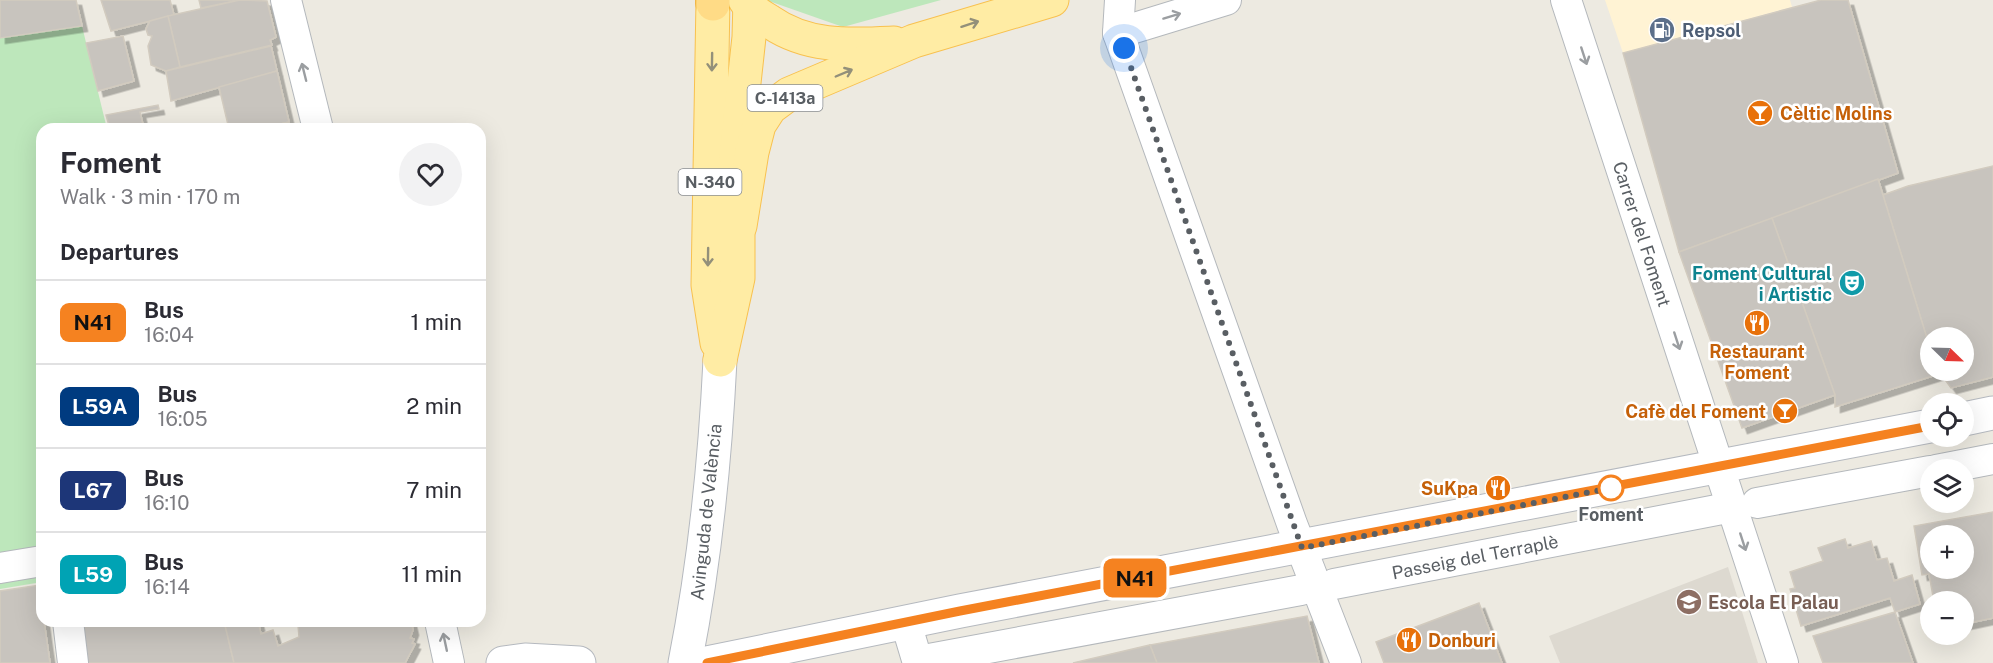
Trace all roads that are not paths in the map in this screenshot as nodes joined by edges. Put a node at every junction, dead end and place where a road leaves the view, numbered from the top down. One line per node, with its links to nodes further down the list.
1 (286, 0): 10 (street, one-way to 1)
2 (1052, 0): 9 (main road, C-1413a, one-way to 2)
3 (1120, 0): 8 (street)
4 (1226, 0): 8 (street, one-way to 4)
5 (1566, 0): 18 (street, Carrer del Foment, one-way to 18)
6 (713, 1): 12 (main road, Avinguda de València / N-340, one-way to 12)
7 (748, 3): 9 (main road, C-1413a); 11 (main road, Avinguda de València / N-340)
8 (1118, 33): 22 (street)
9 (914, 41): 11 (main road, C-1413a, one-way to 9)
10 (317, 123)
11 (740, 226): 12 (main road, Avinguda de València / N-340)
12 (720, 360): 35 (street, Avinguda de València / N-340)
13 (1993, 413): 14 (street)
14 (1974, 417)
15 (1920, 428): 18 (street)
16 (1993, 459): 17 (street)
17 (1974, 463)
18 (1718, 467): 22 (street); 38 (street, Carrer del Foment, one-way to 38)
19 (1920, 473): 20 (street)
20 (1757, 503)
21 (1722, 509): 25 (street, Passeig del Terraplè)
22 (1302, 548): 27 (street); 37 (street)
23 (36, 562): 24 (street)
24 (0, 568)
25 (1334, 584)
26 (1301, 590): 30 (street)
27 (906, 623): 30 (street); 36 (street)
28 (69, 627): 31 (street)
29 (441, 627): 32 (street, one-way to 29)
30 (923, 661)
31 (73, 663)
32 (449, 663)
33 (503, 663): 34 (street)
34 (579, 663)
35 (685, 663)
36 (707, 663)
37 (1346, 663)
38 (1783, 663)

